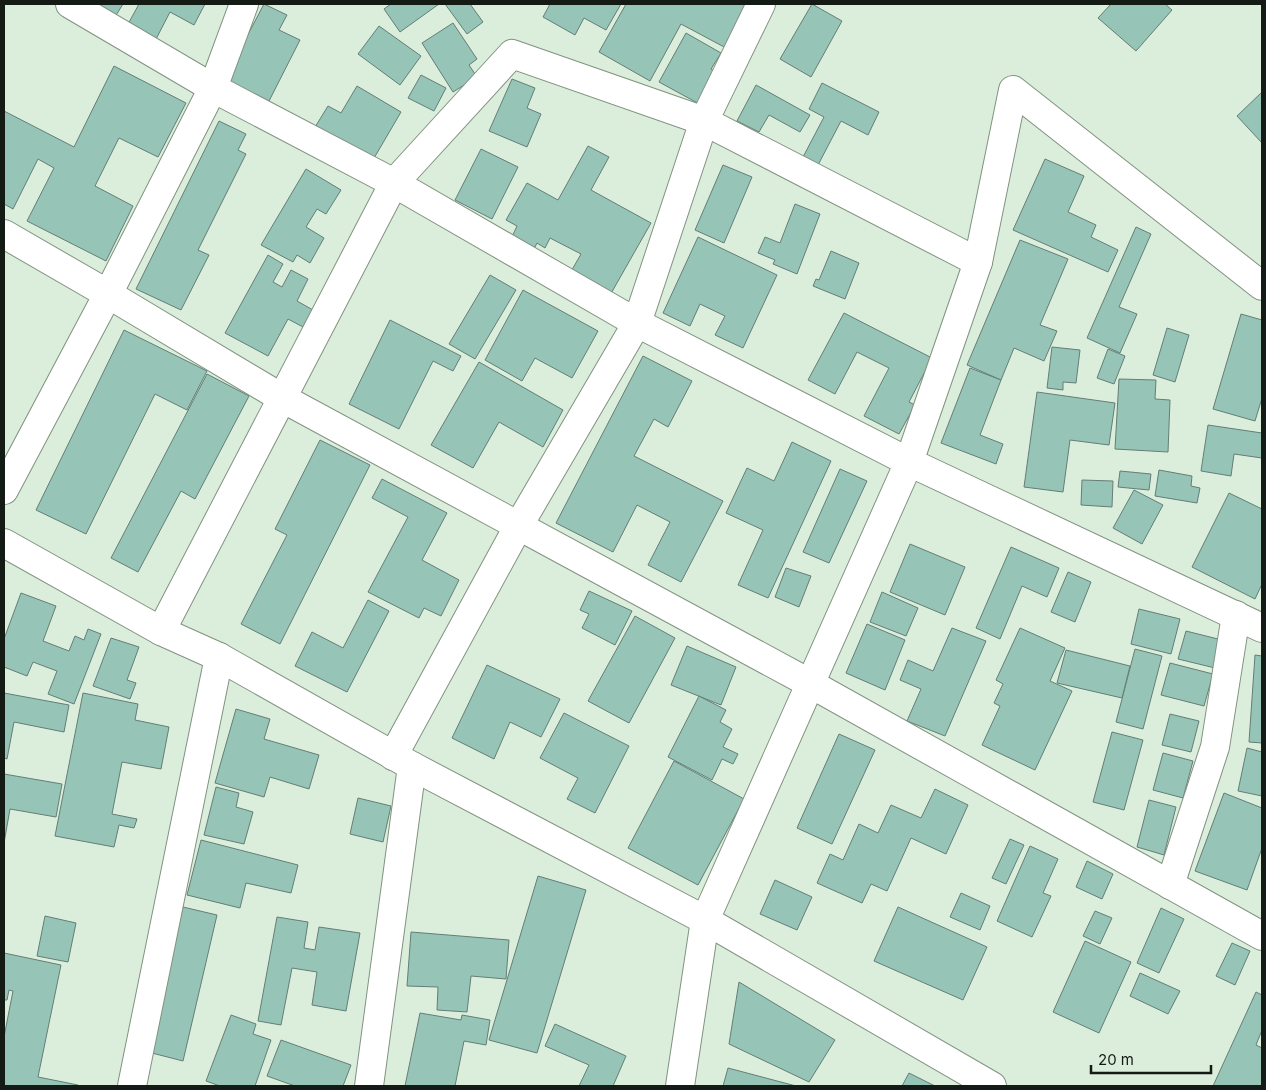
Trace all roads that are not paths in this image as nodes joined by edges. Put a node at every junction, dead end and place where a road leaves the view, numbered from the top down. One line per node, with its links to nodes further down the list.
1 (70, 4): 4 (street)
2 (244, 4): 4 (street)
3 (762, 4): 5 (street)
4 (213, 88): 6 (street); 10 (street)
5 (704, 121): 6 (street); 8 (street); 11 (street)
6 (394, 183): 11 (street); 12 (street)
7 (4, 234): 10 (street)
8 (978, 262): 9 (street); 13 (street)
9 (1262, 286)
10 (108, 294): 12 (street); 14 (street)
11 (637, 322): 13 (street); 15 (street)
12 (282, 398): 15 (street); 19 (street)
13 (909, 462): 17 (street); 21 (street)
14 (4, 490)
15 (520, 525): 21 (street); 22 (street)
16 (4, 543): 19 (street)
17 (1236, 615): 18 (street); 23 (street)
18 (1262, 628)
19 (161, 631): 20 (street)
20 (219, 657): 22 (street); 27 (street)
21 (811, 684): 23 (street); 24 (street)
22 (403, 761): 24 (street); 26 (street)
23 (1170, 885): 25 (street)
24 (705, 920): 28 (street); 29 (street)
25 (1262, 936)
26 (377, 1083)
27 (132, 1086)
28 (680, 1086)
29 (992, 1086)

